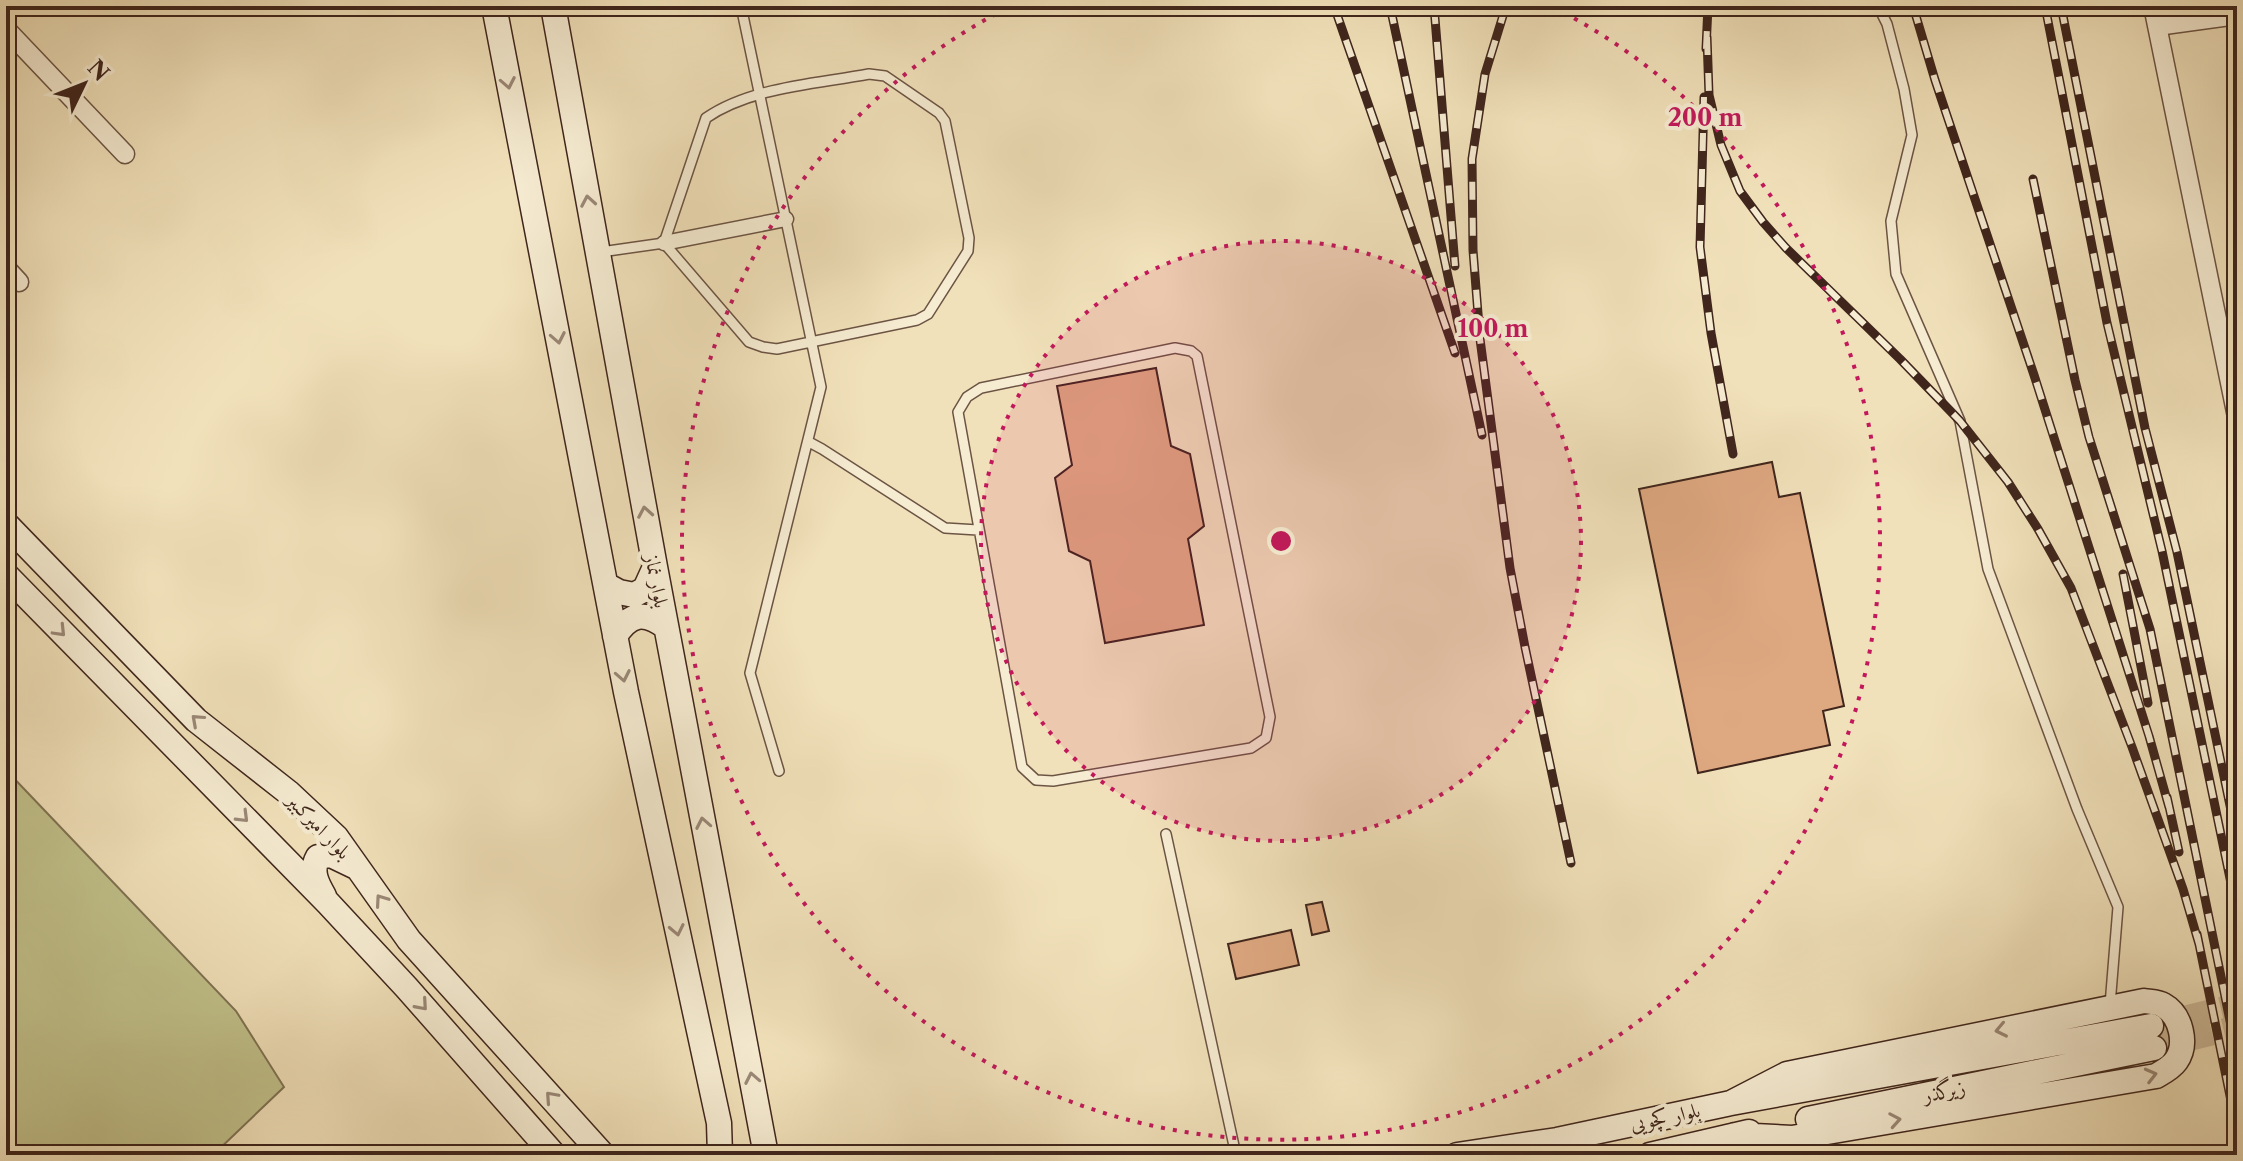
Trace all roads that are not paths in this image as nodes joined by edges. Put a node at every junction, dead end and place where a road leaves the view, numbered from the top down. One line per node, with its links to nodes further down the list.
1 (494, 6): 21 (main road, one-way to 21)
2 (553, 6): 13 (main road, بلوار نماز, one-way to 2)
3 (741, 6): 9 (lane)
4 (1878, 6): 28 (lane)
5 (2153, 6): 7 (street)
6 (2237, 15): 7 (street)
7 (2157, 26): 15 (street)
8 (6, 29): 10 (street)
9 (759, 94): 11 (lane); 12 (lane); 14 (lane)
10 (125, 154)
11 (786, 219): 12 (street); 14 (lane)
12 (664, 243): 13 (lane); 14 (lane)
13 (598, 253): 19 (main road, بلوار نماز, one-way to 13)
14 (812, 343): 16 (lane)
15 (2237, 417)
16 (809, 442): 18 (lane); 24 (lane)
17 (6, 524): 26 (main road, بلوار امیرکبیر, one-way to 17)
18 (978, 530): 18 (lane)
19 (655, 567): 21 (main road); 22 (main road, بلوار نماز)
20 (6, 575): 27 (main road, one-way to 27)
21 (606, 585): 23 (main road)
22 (666, 627): 23 (main road); 34 (main road, بلوار نماز, one-way to 22)
23 (615, 636): 33 (main road, one-way to 33)
24 (779, 771)
25 (1166, 834): 35 (lane)
26 (358, 868): 27 (main road); 32 (main road, بلوار امیرکبیر, one-way to 26)
27 (328, 903): 31 (main road, one-way to 31)
28 (2109, 1008): 29 (main road, one-way to 29); 30 (main road, one-way to 28)
29 (1731, 1103): 30 (main road, زیرگذر); 36 (main road, بلوار کچویی)
30 (1735, 1135): 37 (main road, بلوار کچویی)
31 (554, 1155)
32 (603, 1155)
33 (720, 1155)
34 (766, 1155)
35 (1236, 1155)
36 (1457, 1155)
37 (1650, 1155)

